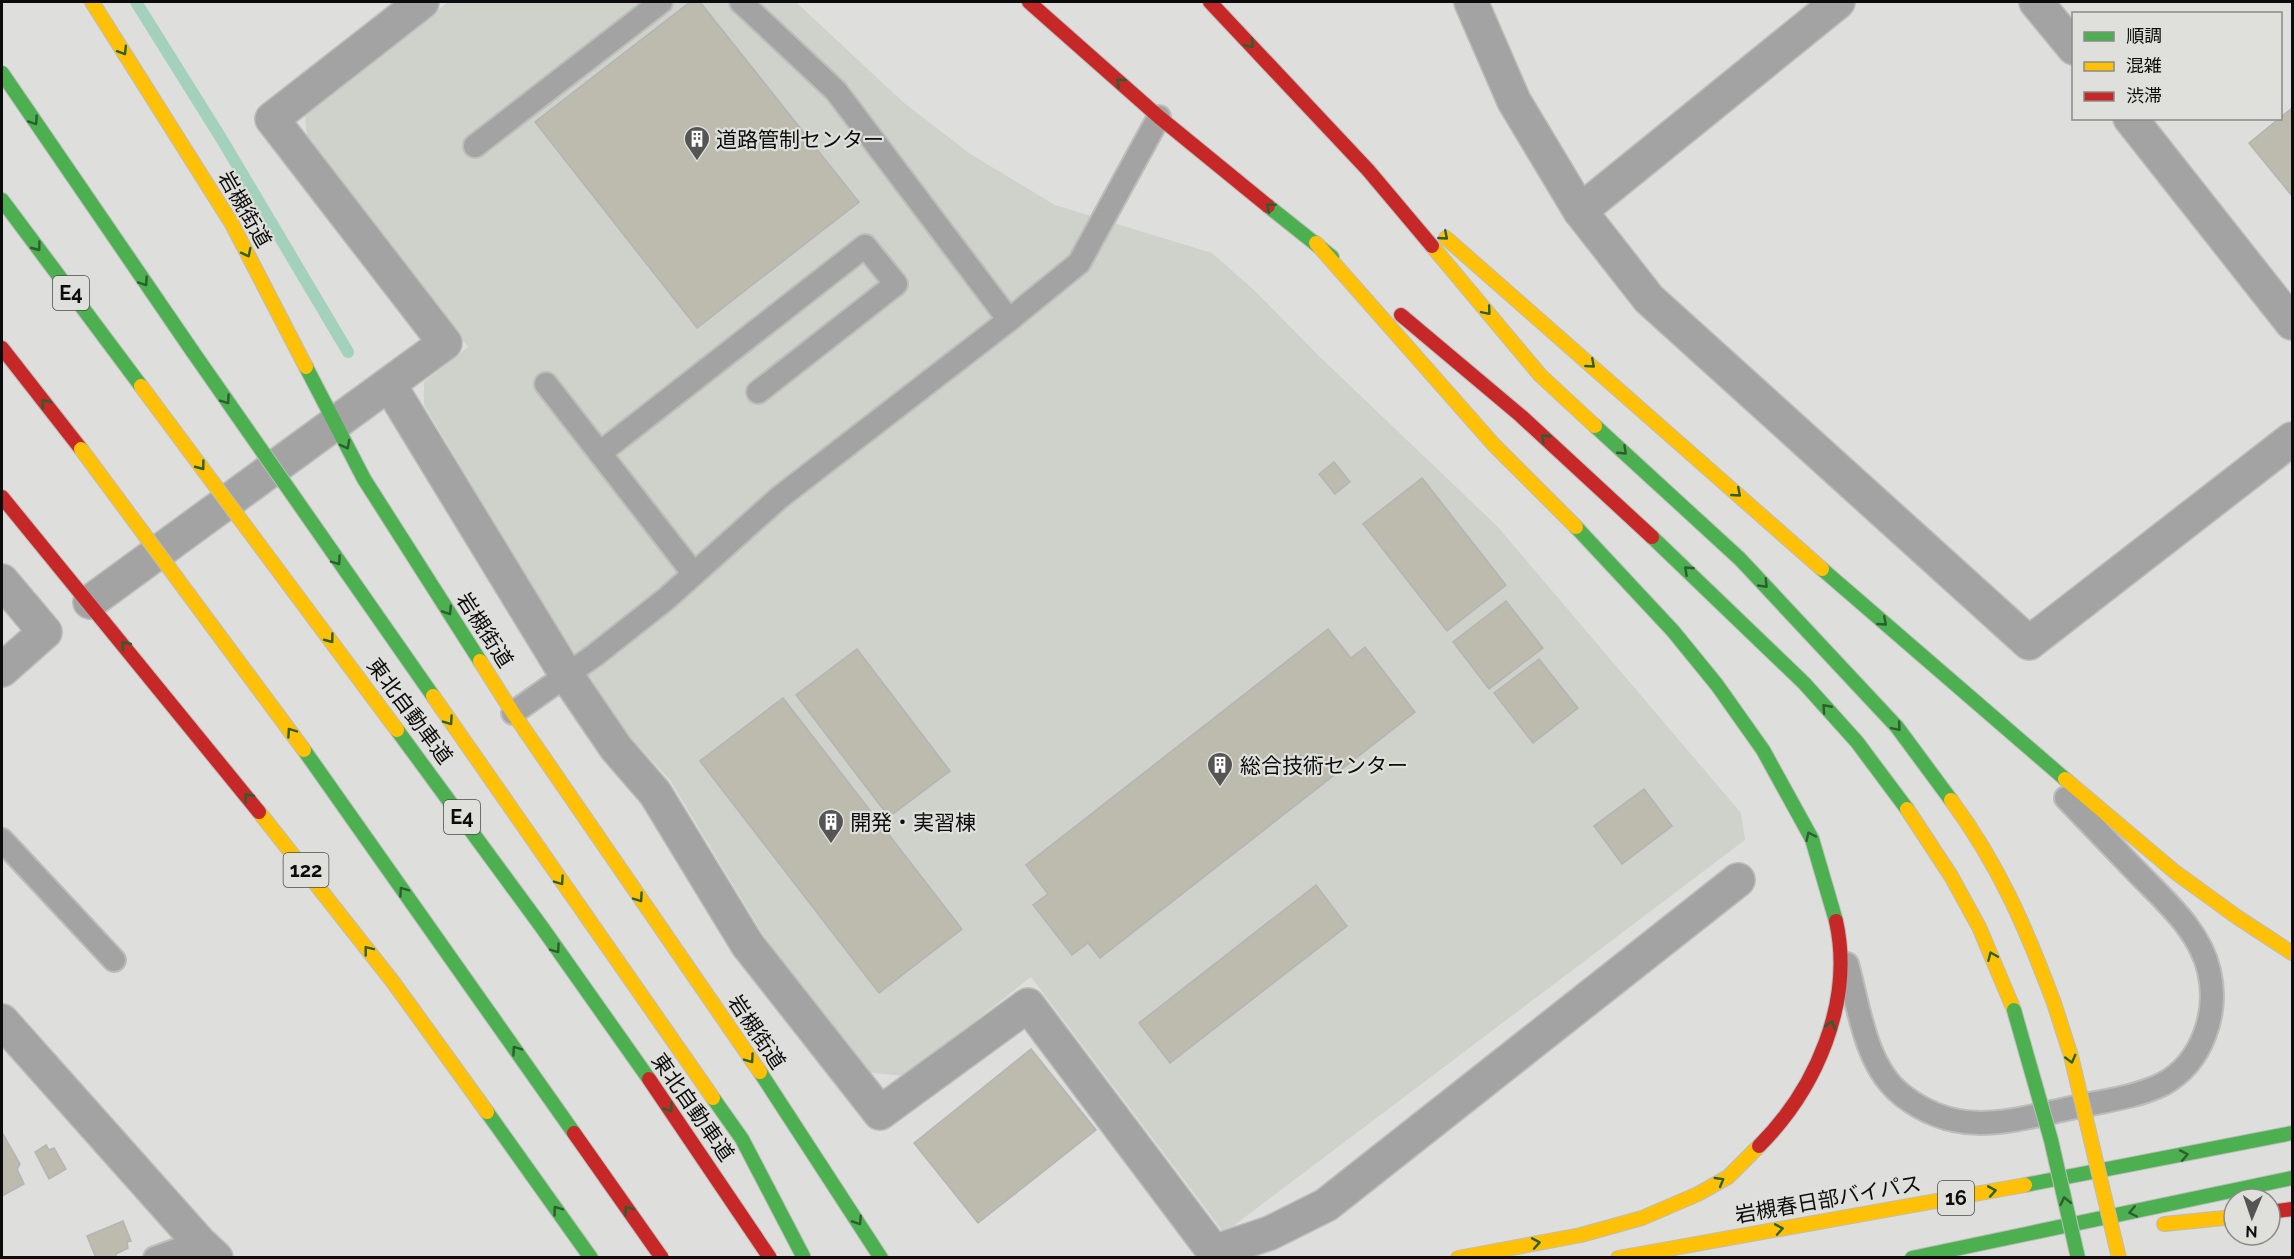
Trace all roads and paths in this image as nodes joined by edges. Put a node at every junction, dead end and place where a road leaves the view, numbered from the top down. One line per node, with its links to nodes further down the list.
1 (92, 2): 25 (highway, 岩槻街道, one-way to 25)
2 (422, 2): 22 (street)
3 (661, 2): 14 (lane)
4 (741, 2): 19 (lane)
5 (1029, 2): 12 (highway, one-way to 5)
6 (1210, 2): 15 (highway, one-way to 15)
7 (1471, 2): 17 (street)
8 (1838, 2): 17 (street)
9 (2036, 2): 10 (street)
10 (2072, 47)
11 (2, 73): 56 (highway, one-way to 56, bridge)
12 (1159, 117): 18 (highway, one-way to 12); 19 (lane)
13 (2132, 120): 20 (street)
14 (475, 146)
15 (1368, 170): 34 (highway, one-way to 34); 62 (highway, one-way to 62, bridge)
16 (2, 200): 55 (highway, 東北自動車道 / E4, one-way to 55, bridge)
17 (1580, 211): 26 (street)
18 (1316, 243): 38 (highway, one-way to 18); 61 (highway, one-way to 18, bridge)
19 (1009, 320): 29 (lane)
20 (2292, 322)
21 (2, 348): 54 (highway, one-way to 21, bridge)
22 (389, 384): 25 (street); 33 (street)
23 (546, 384): 27 (lane)
24 (758, 392): 27 (lane)
25 (335, 424): 31 (street); 35 (highway, 岩槻街道, one-way to 35)
26 (2292, 439)
27 (600, 453): 29 (lane)
28 (2, 497): 31 (highway, 122)
29 (694, 574): 33 (lane)
30 (2, 581): 32 (street)
31 (90, 602): 41 (highway, 122, one-way to 31)
32 (2, 670)
33 (567, 676): 35 (lane); 51 (street)
34 (1978, 706): 38 (lane); 39 (highway)
35 (513, 713): 57 (highway, 岩槻街道, one-way to 57)
36 (2, 840): 40 (lane)
37 (1738, 880): 51 (street)
38 (1841, 943): 58 (highway, one-way to 38)
39 (2292, 953)
40 (114, 960)
41 (393, 982): 43 (highway); 53 (highway, 122, one-way to 41)
42 (2, 1021): 49 (street)
43 (483, 1131)
44 (2292, 1133): 59 (highway, 岩槻春日部バイパス / 16, one-way to 44)
45 (2292, 1178): 50 (highway, 16, one-way to 50)
46 (2222, 1218): 47 (highway)
47 (2152, 1226)
48 (2129, 1228): 50 (highway)
49 (208, 1250): 52 (lane)
50 (1964, 1251): 60 (highway, 16)
51 (1215, 1255)
52 (155, 1257)
53 (591, 1257)
54 (662, 1257)
55 (770, 1257)
56 (804, 1257)
57 (881, 1257)
58 (1458, 1257)
59 (1618, 1257)
60 (1912, 1257)
61 (2078, 1257)
62 (2119, 1257)

